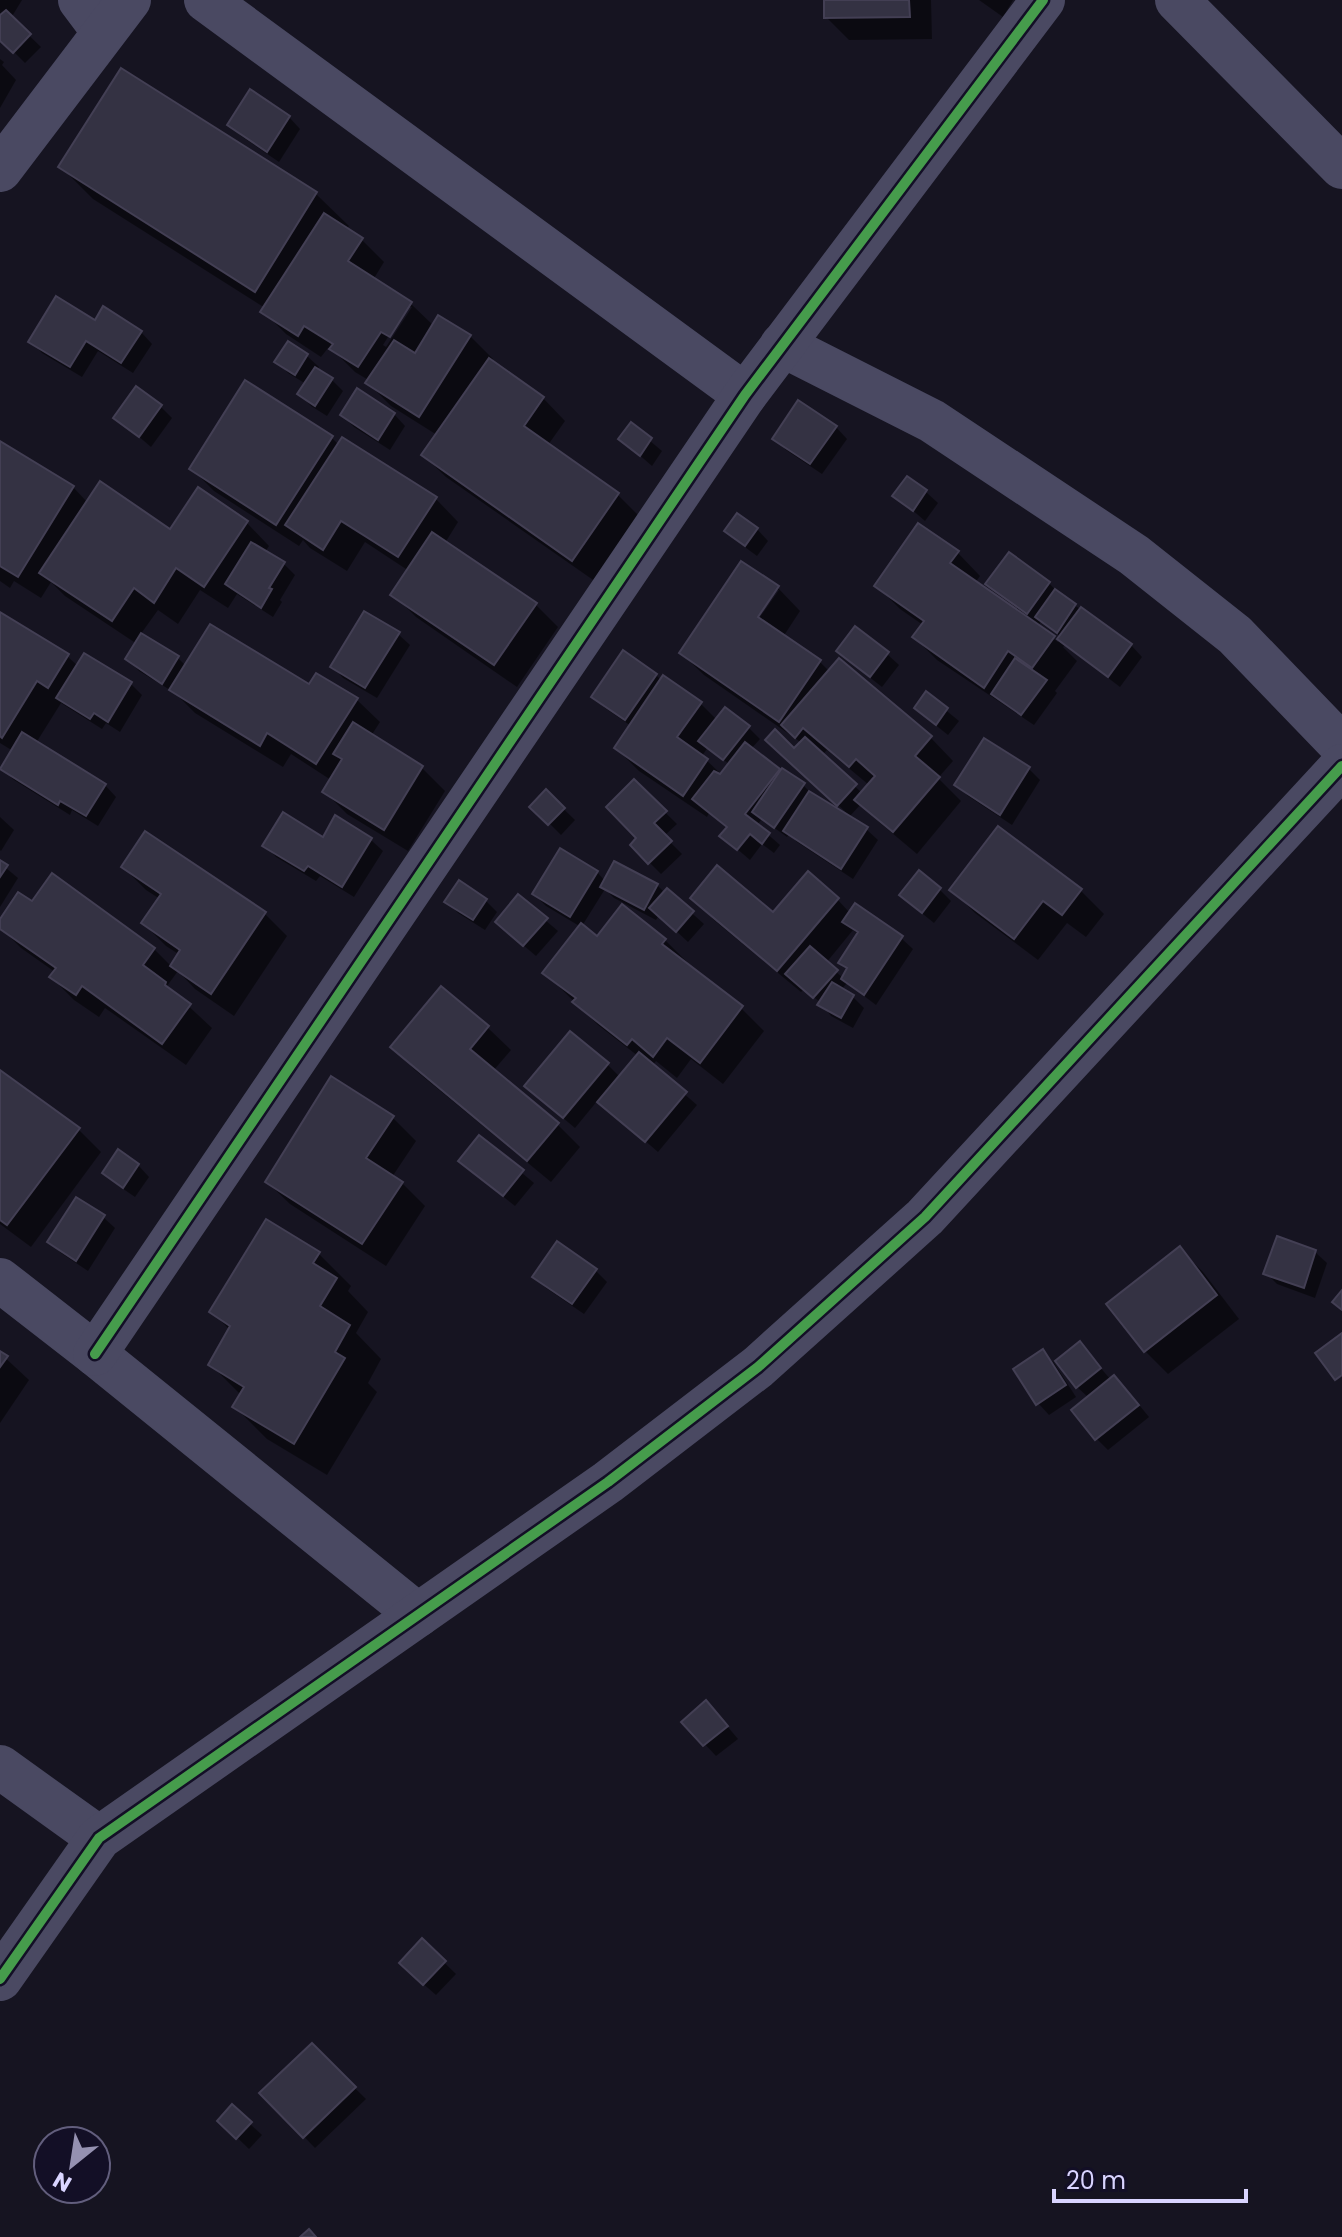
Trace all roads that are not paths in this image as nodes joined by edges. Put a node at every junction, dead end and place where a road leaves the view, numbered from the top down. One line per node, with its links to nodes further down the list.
1 (206, 0): 8 (street)
2 (1043, 0): 7 (street)
3 (1177, 0): 5 (street)
4 (104, 11): 6 (street)
5 (1342, 167)
6 (0, 170)
7 (782, 345): 8 (street); 9 (street)
8 (745, 395): 12 (street)
9 (1342, 746)
10 (1342, 766): 13 (street)
11 (0, 1280): 12 (street)
12 (95, 1354): 13 (street)
13 (418, 1615): 15 (street)
14 (0, 1767): 15 (street)
15 (99, 1838): 16 (street)
16 (0, 1979)

